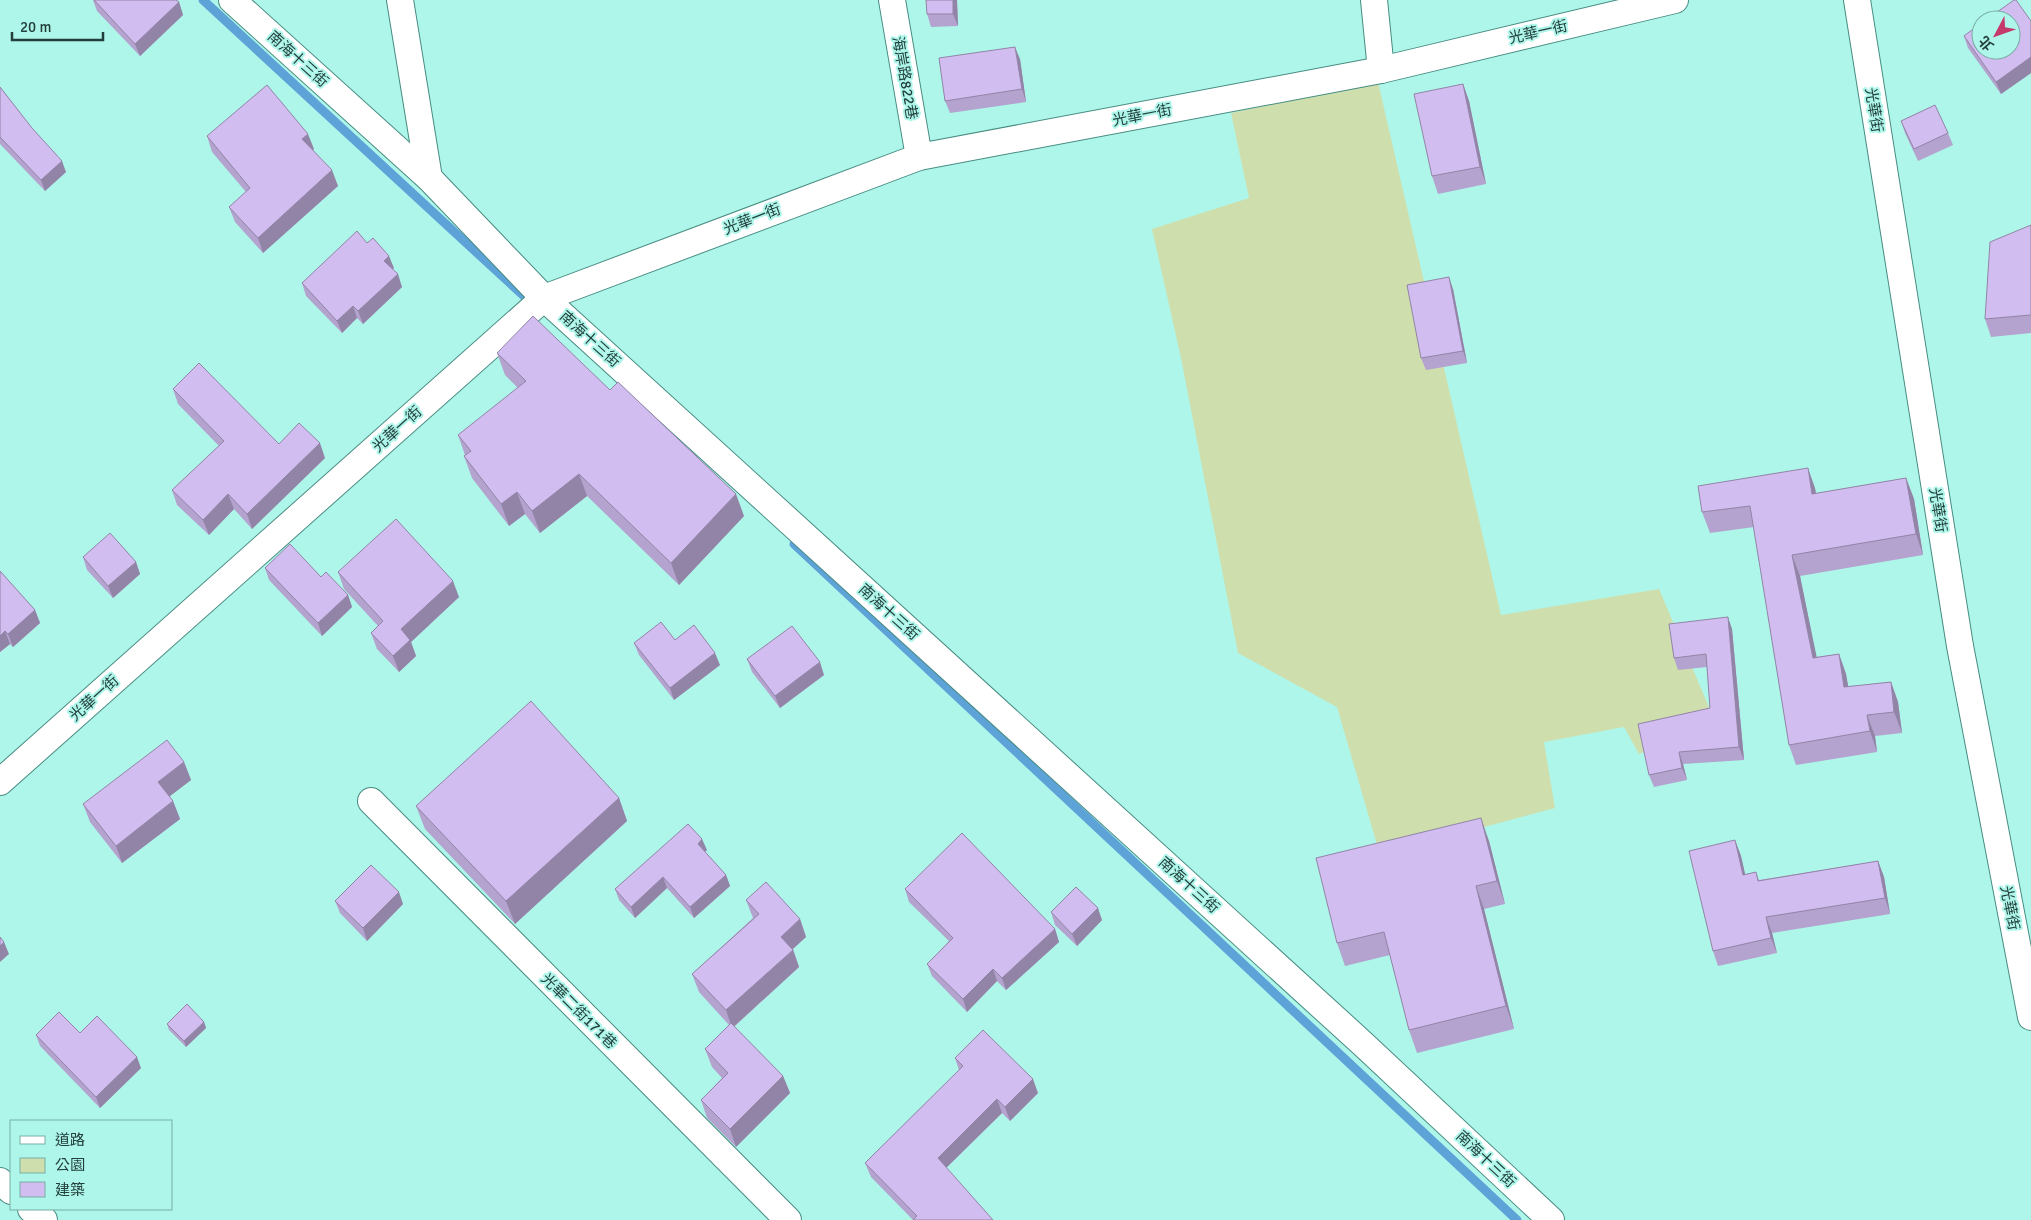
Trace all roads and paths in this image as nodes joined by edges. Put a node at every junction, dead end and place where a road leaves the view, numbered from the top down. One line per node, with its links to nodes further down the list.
1 (232, 0): 9 (street, 南海十三街)
2 (400, 0): 9 (street)
3 (892, 0): 8 (street, 海岸路822巷)
4 (1374, 0): 7 (street)
5 (1675, 0): 7 (street, 光華一街)
6 (1857, 0): 13 (street, 光華街)
7 (1381, 70): 8 (street, 光華一街)
8 (919, 157): 10 (street, 光華一街)
9 (430, 178): 10 (street, 南海十三街)
10 (544, 298): 11 (street, 光華一街); 19 (street, 南海十三街)
11 (0, 782)
12 (371, 801): 18 (street, 光華二街171巷)
13 (2031, 1017)
14 (0, 1181): 15 (street)
15 (10, 1190)
16 (32, 1210): 17 (street)
17 (44, 1220)
18 (788, 1220)
19 (1551, 1220)

